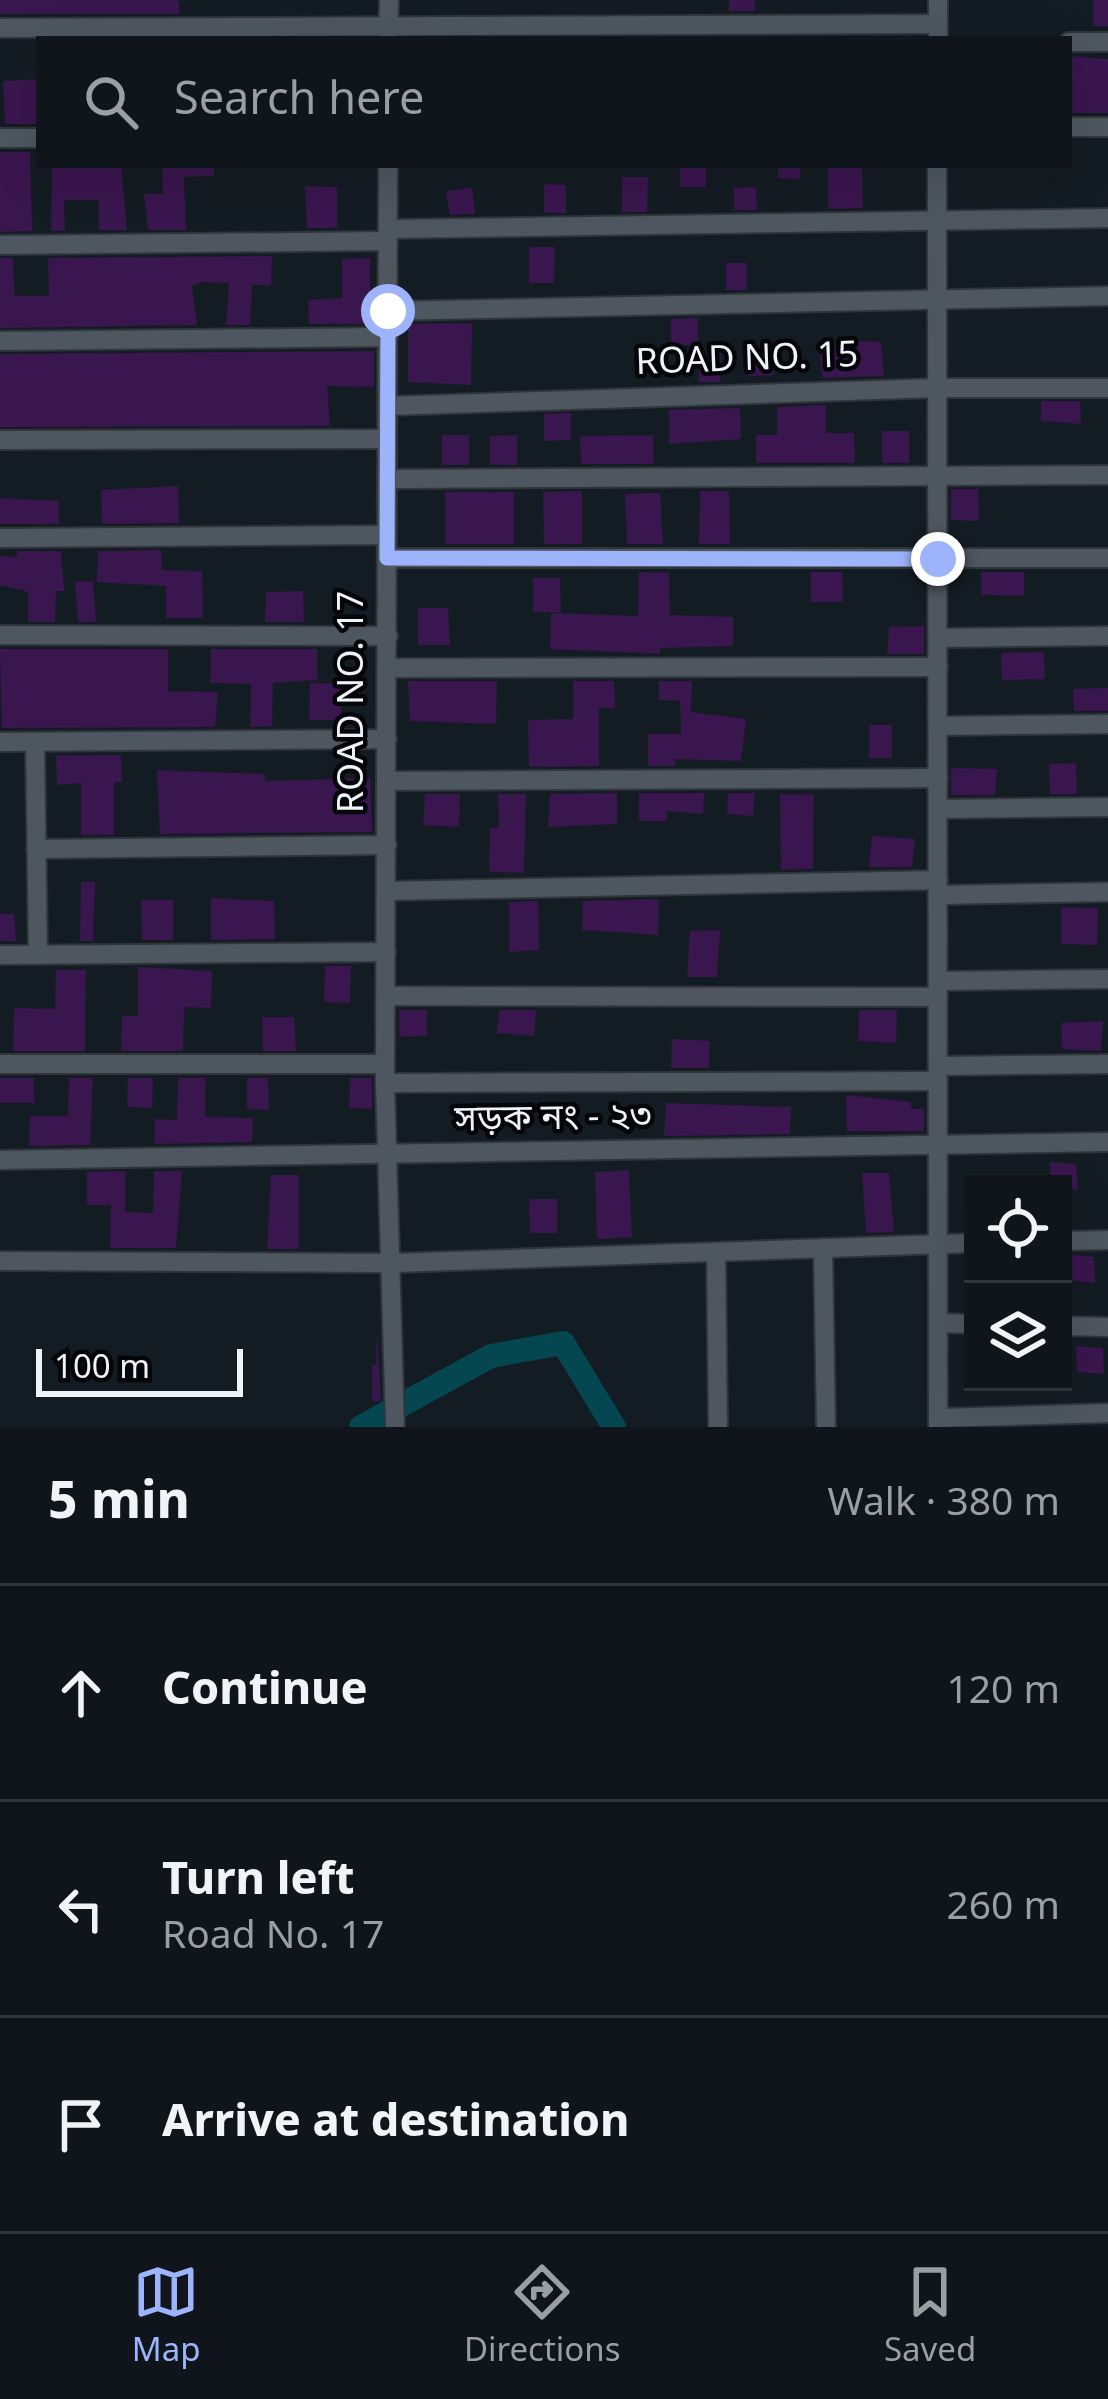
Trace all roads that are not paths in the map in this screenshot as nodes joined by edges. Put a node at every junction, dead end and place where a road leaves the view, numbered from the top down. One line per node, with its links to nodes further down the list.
1 (388, 0): 5 (street)
2 (938, 0): 4 (street)
3 (0, 28): 5 (street)
4 (938, 31): 5 (street)
5 (388, 34)
6 (1072, 42): 7 (street)
7 (1108, 42)
8 (1072, 127): 9 (street)
9 (1108, 128)
10 (0, 138): 11 (street)
11 (36, 138)
12 (388, 168): 16 (street)
13 (937, 168): 15 (street)
14 (1108, 218): 15 (street)
15 (936, 221): 16 (street); 19 (street)
16 (388, 235): 17 (street); 20 (street)
17 (0, 245)
18 (1108, 296): 19 (street)
19 (938, 297): 20 (street); 23 (street)
20 (388, 311): 21 (street)
21 (388, 338): 22 (street); 25 (street)
22 (0, 341)
23 (938, 388): 24 (street, ROAD NO. 15); 25 (street, ROAD NO. 15); 28 (street)
24 (1108, 388)
25 (387, 406): 27 (street)
26 (0, 440): 27 (street)
27 (387, 440): 30 (street)
28 (938, 474): 29 (street); 30 (street); 34 (street)
29 (1108, 475)
30 (387, 479): 31 (street)
31 (387, 535): 32 (street); 33 (street)
32 (0, 538)
33 (387, 558): 34 (street, ROAD NO. 17); 37 (street, ROAD NO. 17)
34 (938, 559): 35 (street, ROAD NO. 17); 39 (street)
35 (1108, 559)
36 (0, 635): 37 (street)
37 (388, 635): 40 (street, ROAD NO. 17)
38 (1108, 636): 39 (street)
39 (938, 638): 41 (street)
40 (389, 668): 41 (street); 44 (street, ROAD NO. 17)
41 (938, 668): 43 (street)
42 (1108, 724): 43 (street)
43 (938, 726): 47 (street)
44 (387, 739): 46 (street); 48 (street, ROAD NO. 17)
45 (0, 742): 46 (street)
46 (35, 742): 52 (street)
47 (938, 778): 48 (street); 50 (street)
48 (387, 781): 51 (street, ROAD NO. 17)
49 (1108, 807): 50 (street)
50 (938, 809): 53 (street)
51 (387, 845): 52 (street); 54 (street, ROAD NO. 17)
52 (36, 849): 58 (street)
53 (938, 887): 54 (street); 55 (street); 60 (street)
54 (386, 891): 56 (street, ROAD NO. 17)
55 (1108, 892)
56 (386, 952): 58 (street); 61 (street, ROAD NO. 17)
57 (0, 955): 58 (street)
58 (38, 955)
59 (1108, 979): 60 (street)
60 (938, 989): 61 (street); 65 (street)
61 (386, 996): 64 (street, ROAD NO. 17)
62 (0, 1064): 64 (street)
63 (1108, 1064): 65 (street)
64 (385, 1074): 65 (street); 68 (street, ROAD NO. 17)
65 (938, 1074): 67 (street)
66 (1108, 1142): 67 (street, সড়ক নং - ২৩)
67 (938, 1146): 68 (street, সড়ক নং - ২৩); 73 (street)
68 (388, 1156): 69 (street, সড়ক নং - ২৩); 77 (street, ROAD NO. 17)
69 (0, 1160)
70 (1108, 1240): 71 (street)
71 (1072, 1241)
72 (964, 1243): 73 (street)
73 (938, 1244): 74 (street); 78 (street)
74 (823, 1248): 75 (street); 86 (street)
75 (716, 1252): 77 (street); 85 (street)
76 (0, 1261): 77 (street)
77 (394, 1264): 84 (street, ROAD NO. 17)
78 (938, 1323): 79 (street); 83 (street)
79 (964, 1324)
80 (1072, 1326): 81 (street)
81 (1108, 1327)
82 (1108, 1413): 83 (street)
83 (938, 1422)
84 (395, 1427)
85 (718, 1427)
86 (826, 1427)

